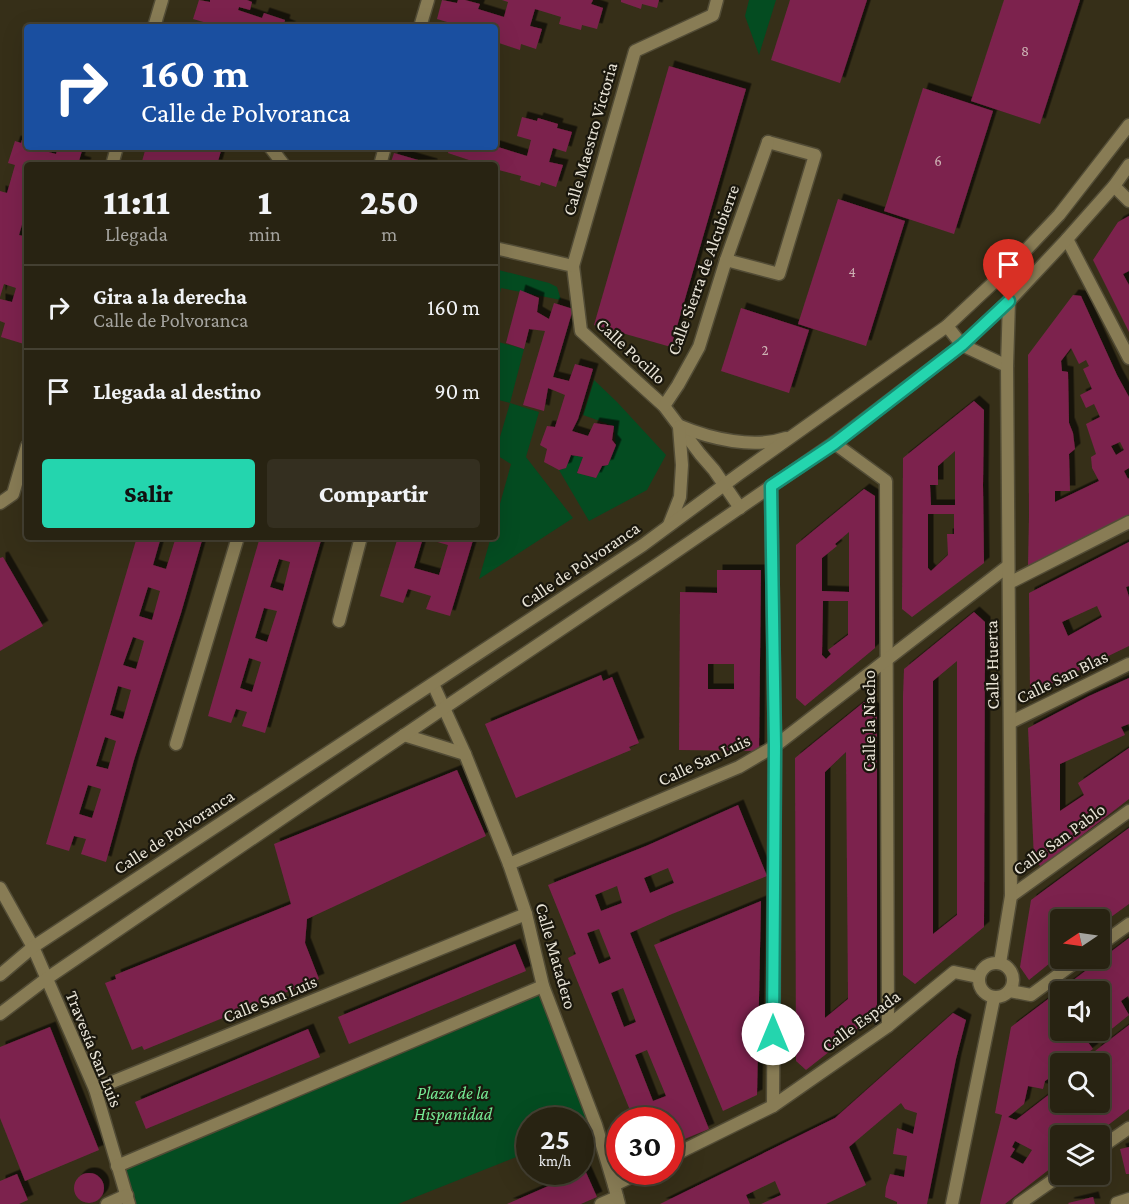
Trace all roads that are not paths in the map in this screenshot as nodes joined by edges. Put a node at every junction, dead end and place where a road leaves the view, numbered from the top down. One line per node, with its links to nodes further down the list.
1 (162, 0): 4 (street)
2 (428, 0): 5 (street)
3 (717, 0): 15 (street, Calle Maestro Victoria)
4 (155, 24)
5 (421, 24)
6 (1129, 125): 17 (street, Calle de Polvoranca)
7 (272, 150): 8 (street)
8 (282, 162)
9 (1129, 165): 10 (street)
10 (1114, 186): 11 (street); 12 (street)
11 (1129, 201)
12 (1067, 239): 16 (street); 19 (street)
13 (498, 249): 15 (street)
14 (726, 260): 14 (street, Calle Sierra de Alcubierre); 21 (street, Calle Sierra de Alcubierre)
15 (573, 266): 21 (street, Calle Pocillo)
16 (1009, 301): 18 (street); 20 (street, Calle Huerta)
17 (947, 326): 18 (street); 23 (street, Calle de Polvoranca)
18 (962, 345): 20 (street); 24 (street)
19 (1129, 358)
20 (1007, 366): 34 (street, Calle Huerta)
21 (664, 406): 22 (street, Calle Pocillo)
22 (679, 426): 23 (street); 26 (street, Calle Pocillo); 31 (street)
23 (794, 436): 26 (street, Calle de Polvoranca)
24 (834, 444): 27 (street); 37 (street, Calle la Nacho)
25 (24, 456): 28 (street)
26 (725, 485): 29 (street, Calle Pocillo); 31 (street, Calle de Polvoranca)
27 (771, 486): 29 (street); 44 (street)
28 (0, 503)
29 (740, 508): 40 (street)
30 (1129, 522): 35 (street)
31 (669, 526): 39 (street, Calle de Polvoranca)
32 (237, 540): 43 (street)
33 (360, 540): 36 (street)
34 (1008, 566): 35 (street, Calle Huerta); 37 (street, Calle San Luis)
35 (1009, 583): 41 (street, Calle Huerta)
36 (339, 621)
37 (886, 659): 44 (street, Calle San Luis); 63 (street, Calle la Nacho)
38 (1129, 664): 41 (street, Calle San Blas)
39 (433, 684): 40 (street, Calle Matadero); 53 (street, Calle de Polvoranca)
40 (444, 708): 42 (street); 45 (street, Calle Matadero)
41 (1011, 722): 49 (street, Calle Huerta)
42 (404, 735): 45 (street); 58 (street)
43 (176, 744)
44 (775, 746): 47 (street, Calle San Luis); 65 (street)
45 (465, 754): 47 (street, Calle Matadero)
46 (1129, 811): 49 (street, Calle San Pablo)
47 (510, 864): 50 (street, Calle Matadero)
48 (0, 888): 53 (street, Travesía San Luis)
49 (1011, 896): 54 (street, Calle Huerta)
50 (526, 914): 59 (street, Calle Matadero); 64 (street, Calle San Luis)
51 (1129, 924): 52 (street)
52 (1110, 938)
53 (33, 947): 56 (street, Calle de Polvoranca); 58 (street, Travesía San Luis)
54 (1000, 963): 57 (street); 60 (street)
55 (1067, 969): 60 (street)
56 (0, 975)
57 (978, 977): 61 (street); 63 (street, Calle Espada)
58 (46, 979): 62 (street); 64 (street, Travesía San Luis)
59 (543, 986): 69 (street); 71 (street, Calle Matadero)
60 (1010, 991): 61 (street)
61 (994, 998): 75 (street)
62 (0, 1014)
63 (888, 1026): 65 (street, Calle Espada)
64 (95, 1089): 69 (street, Travesía San Luis)
65 (773, 1106): 68 (street, Calle Espada)
66 (1129, 1128): 67 (street)
67 (1110, 1141)
68 (684, 1150)
69 (117, 1166): 72 (street, Travesía San Luis)
70 (1050, 1182): 76 (street)
71 (617, 1195): 74 (street)
72 (128, 1200): 73 (street)
73 (107, 1204)
74 (601, 1204)
75 (952, 1204)
76 (1019, 1204)

